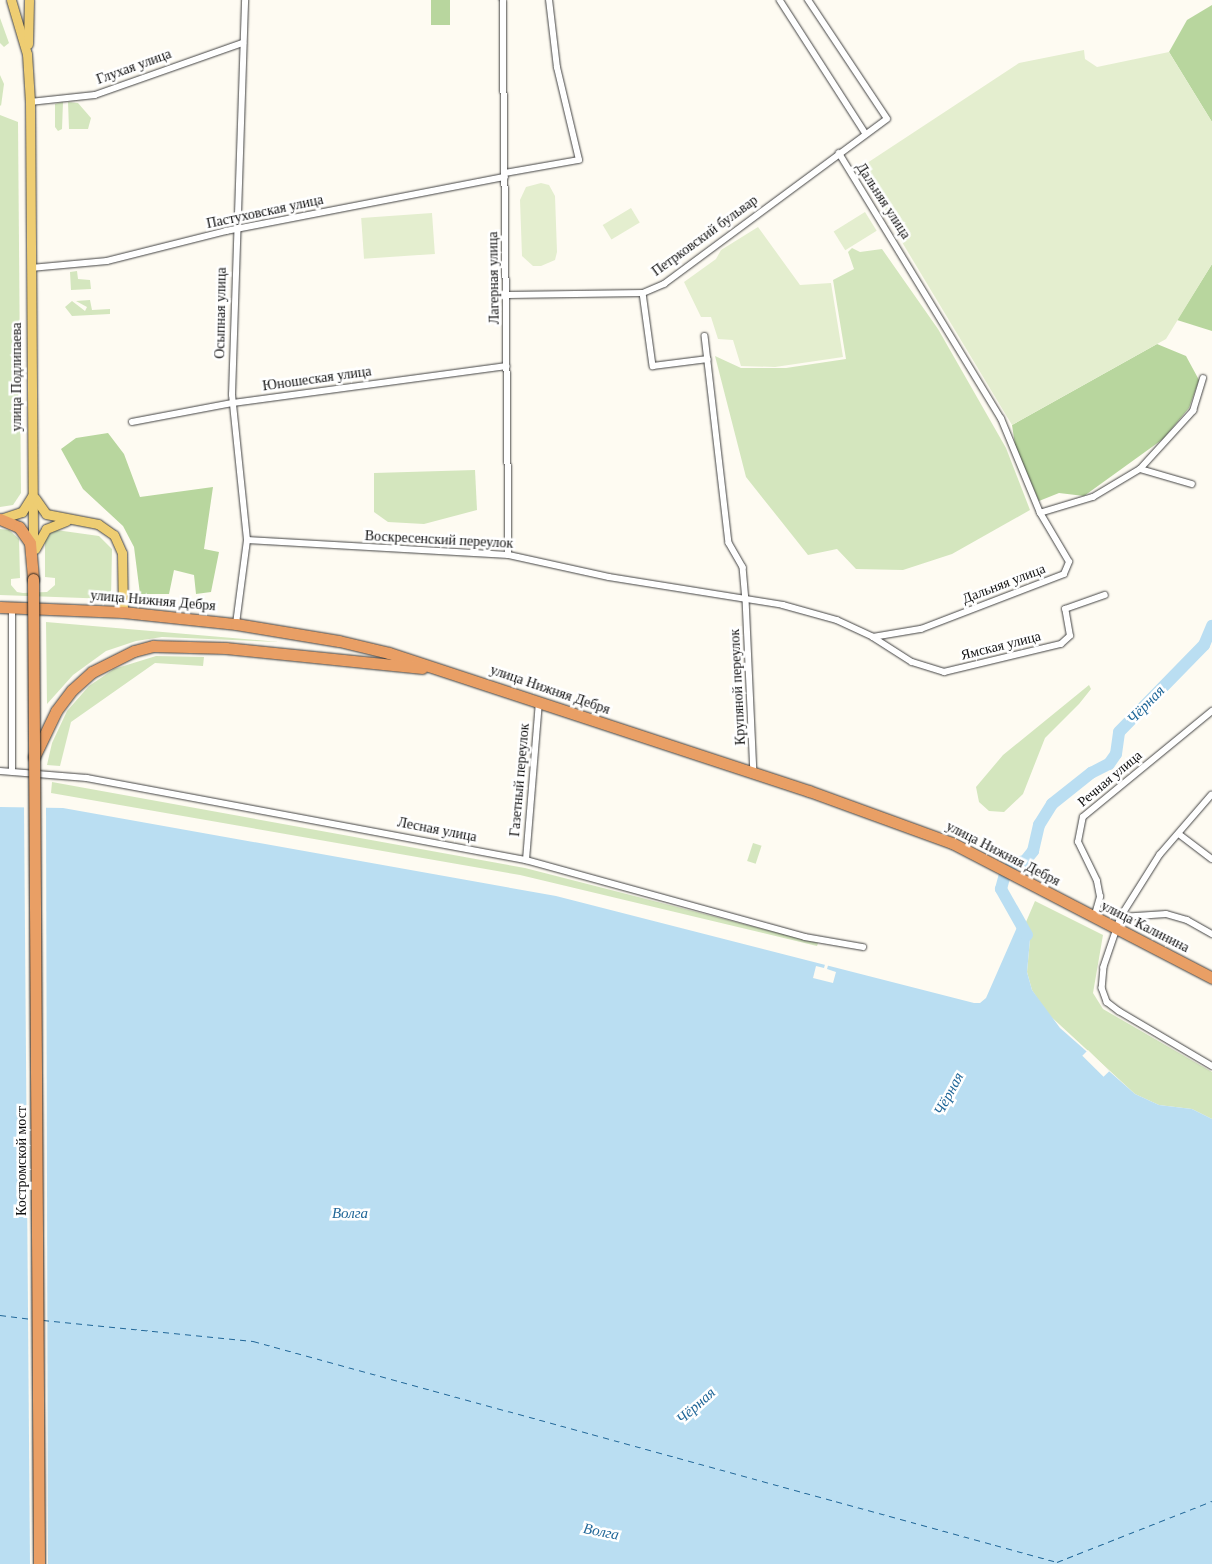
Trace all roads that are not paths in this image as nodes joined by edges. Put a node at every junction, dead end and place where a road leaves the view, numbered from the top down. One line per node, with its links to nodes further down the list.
1 (11, 0): 9 (main road, улица Подлипаева)
2 (29, 0): 9 (main road)
3 (245, 0): 8 (street, Осыпная улица)
4 (503, 0): 13 (street, Лагерная улица)
5 (550, 0): 13 (street, Пастуховская улица)
6 (780, 0): 11 (street)
7 (808, 0): 11 (street, Петрковский бульвар)
8 (243, 43): 10 (street, Глухая улица); 14 (street, Осыпная улица)
9 (26, 54): 10 (main road, улица Подлипаева)
10 (30, 102): 15 (main road, улица Подлипаева)
11 (866, 134): 12 (street, Петрковский бульвар)
12 (839, 154): 16 (street, Петрковский бульвар); 27 (street, Дальняя улица)
13 (505, 175): 14 (street, Пастуховская улица); 17 (street, Лагерная улица)
14 (236, 230): 15 (street, Пастуховская улица); 22 (street, Осыпная улица)
15 (31, 268): 26 (main road, улица Подлипаева)
16 (643, 293): 17 (street, Петрковский бульвар); 19 (street)
17 (508, 295): 20 (street, Лагерная улица)
18 (705, 336): 19 (street)
19 (708, 359): 34 (street)
20 (507, 366): 22 (street, Юношеская улица); 32 (street, Лагерная улица)
21 (1203, 380): 24 (street)
22 (233, 403): 23 (street, Юношеская улица); 30 (street, Осыпная улица)
23 (132, 422)
24 (1140, 469): 25 (street); 27 (street)
25 (1192, 484)
26 (33, 493): 28 (main road); 29 (main road); 31 (main road, улица Подлипаева)
27 (1040, 513): 39 (street, Дальняя улица)
28 (0, 519): 31 (highway)
29 (69, 521): 31 (main road); 37 (main road)
30 (247, 540): 32 (street, Воскресенский переулок); 38 (street, Осыпная улица)
31 (33, 552): 43 (highway, улица Подлипаева, bridge)
32 (509, 555): 34 (street, Воскресенский переулок)
33 (1105, 595): 39 (street, Ямская улица)
34 (746, 599): 39 (street); 46 (street, Крупяной переулок)
35 (0, 607): 36 (highway, улица Нижняя Дебря)
36 (12, 607): 37 (highway, улица Нижняя Дебря); 45 (street)
37 (123, 612): 38 (highway, улица Нижняя Дебря)
38 (236, 624): 40 (highway, улица Нижняя Дебря)
39 (873, 637)
40 (446, 671): 41 (highway, улица Нижняя Дебря); 43 (highway)
41 (539, 702): 46 (highway, улица Нижняя Дебря); 50 (street, Газетный переулок)
42 (1212, 711): 53 (street, Речная улица)
43 (34, 757): 59 (highway, Костромской мост, bridge)
44 (0, 771): 45 (street, Лесная улица)
45 (12, 772): 50 (street, Лесная улица)
46 (754, 774): 51 (highway, улица Нижняя Дебря)
47 (1212, 795): 48 (street)
48 (1179, 834): 49 (street); 52 (street)
49 (1212, 859)
50 (526, 860): 56 (street, Лесная улица)
51 (1064, 903): 53 (highway, улица Калинина)
52 (1121, 917): 54 (street); 55 (street, улица Калинина)
53 (1094, 918): 54 (highway, улица Калинина)
54 (1117, 930): 57 (highway, улица Калинина); 58 (street)
55 (1212, 934)
56 (863, 947)
57 (1212, 978)
58 (1212, 1066)
59 (39, 1564)

